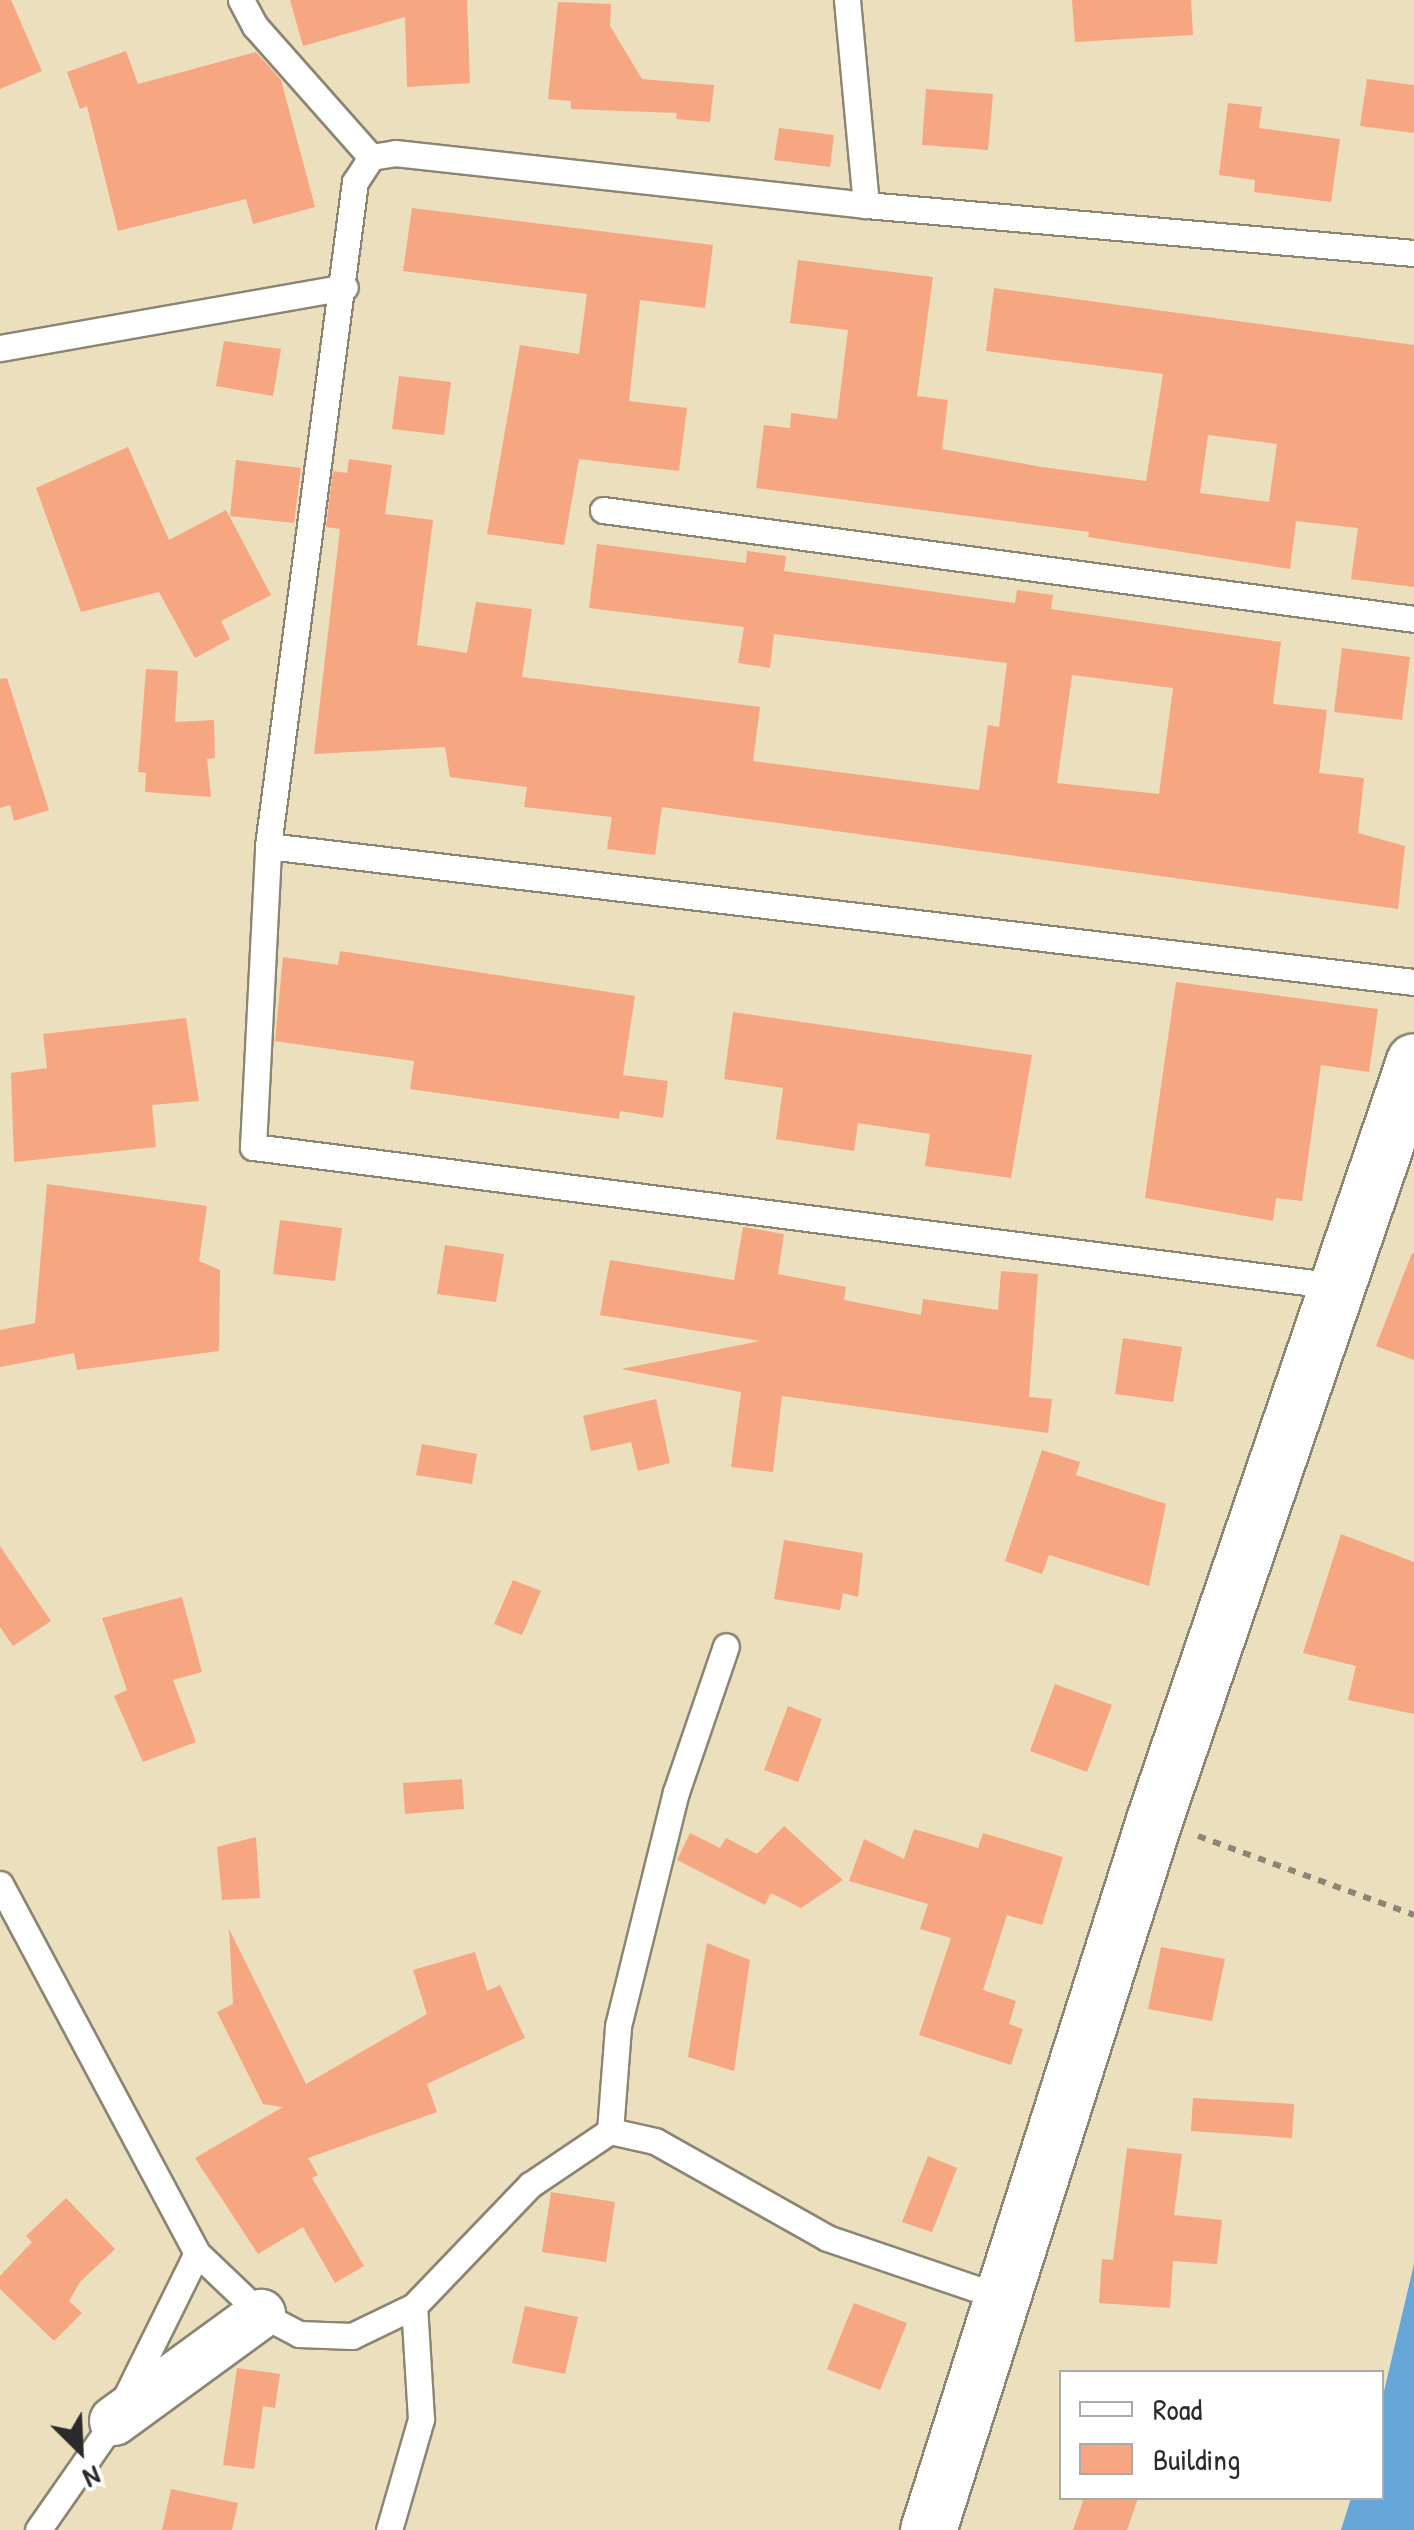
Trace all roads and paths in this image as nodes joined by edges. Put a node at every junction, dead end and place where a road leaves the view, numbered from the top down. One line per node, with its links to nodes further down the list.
1 (241, 0): 3 (lane)
2 (847, 0): 4 (lane)
3 (371, 157): 4 (lane); 6 (lane)
4 (866, 205): 5 (lane)
5 (1414, 253)
6 (345, 287): 7 (lane); 10 (lane)
7 (0, 348)
8 (604, 510): 9 (lane)
9 (1414, 620)
10 (268, 846): 11 (lane); 13 (lane)
11 (1414, 982)
12 (1414, 1060): 13 (main road)
13 (1337, 1286): 15 (main road)
14 (726, 1646): 18 (lane)
15 (1154, 1820): 17 (path); 20 (main road)
16 (0, 1884): 19 (lane)
17 (1414, 1915)
18 (610, 2131): 20 (lane); 21 (lane)
19 (197, 2253): 22 (lane); 23 (lane)
20 (1000, 2296): 26 (main road)
21 (414, 2306): 22 (lane); 25 (lane)
22 (261, 2314): 23 (street)
23 (114, 2421): 24 (lane)
24 (38, 2530)
25 (389, 2530)
26 (928, 2530)

